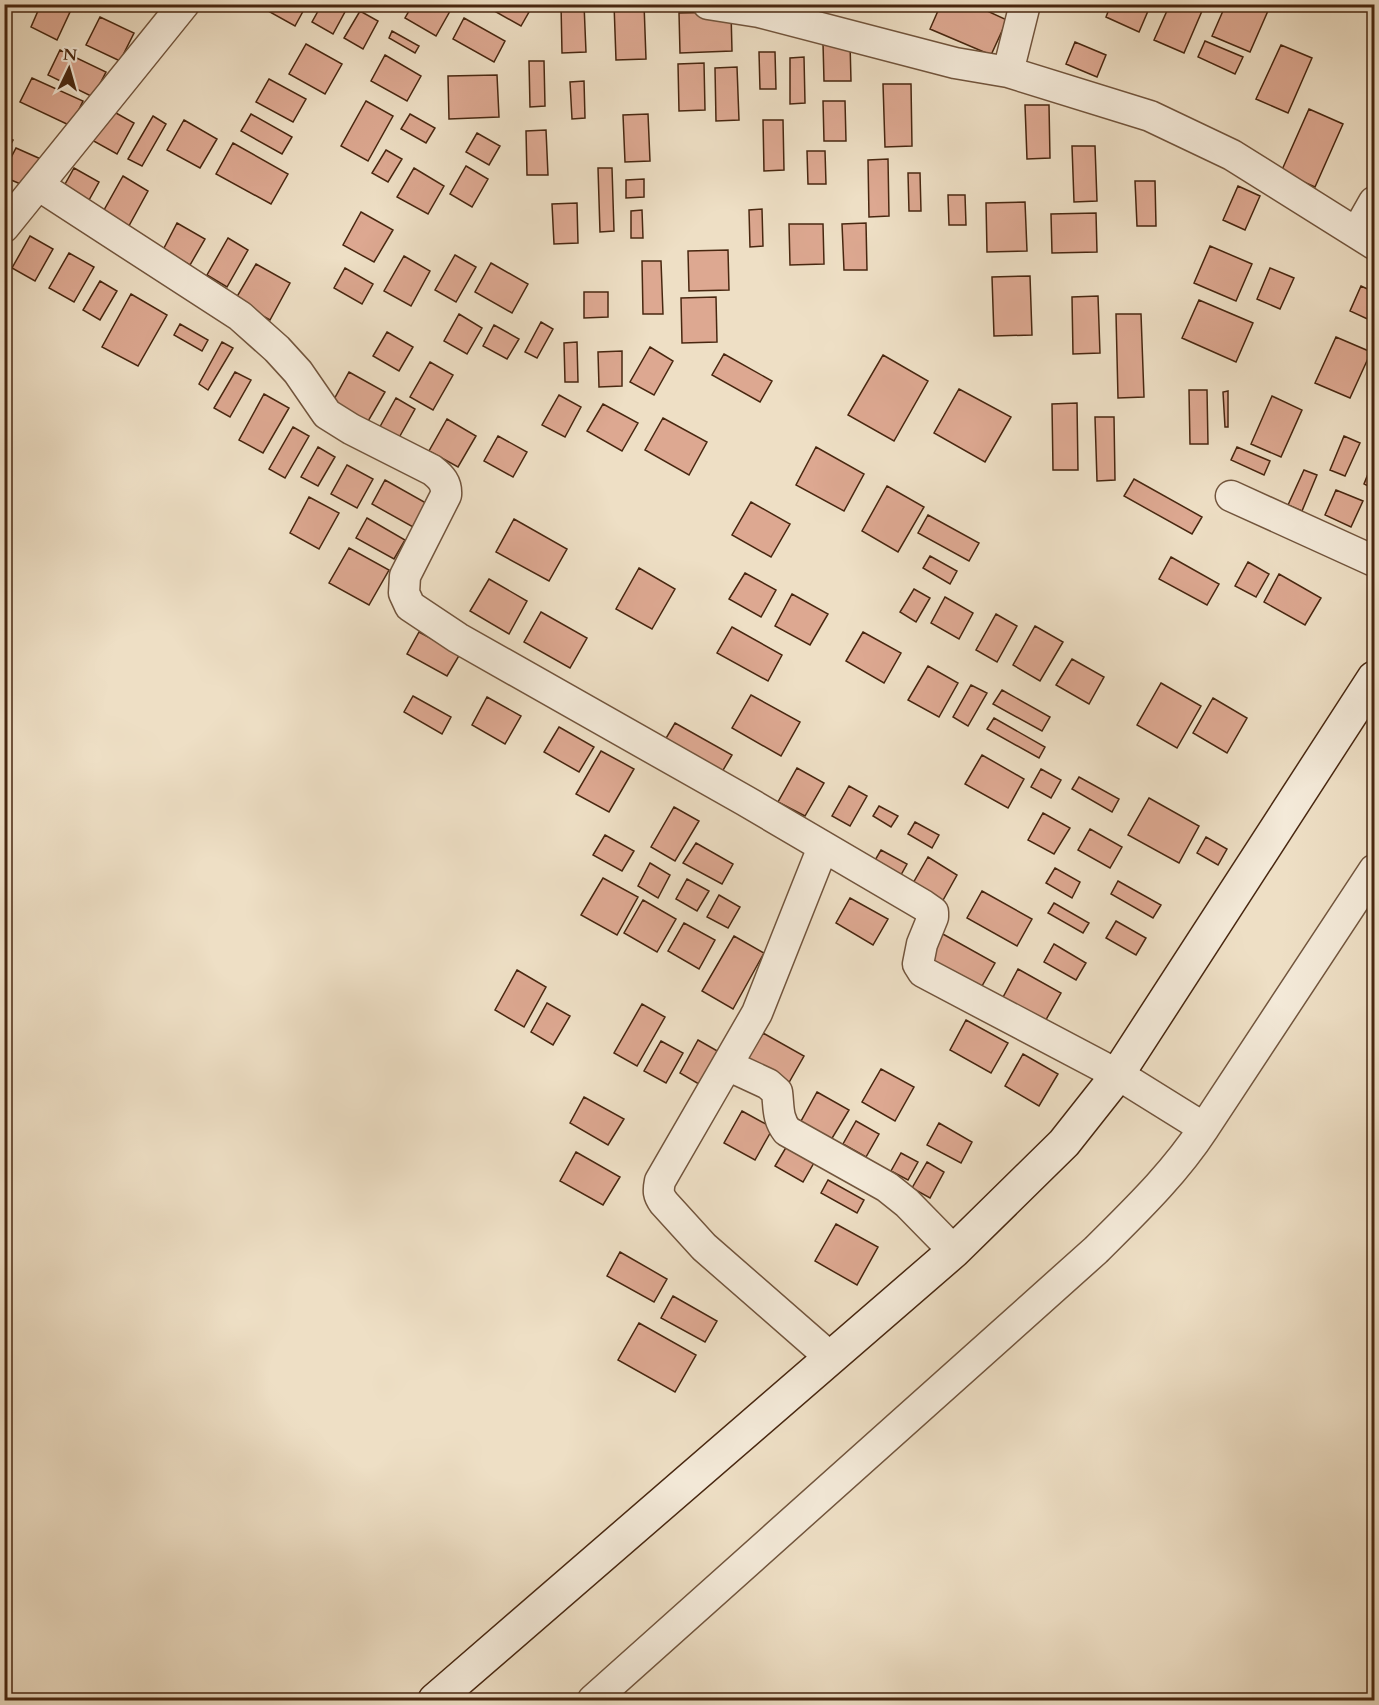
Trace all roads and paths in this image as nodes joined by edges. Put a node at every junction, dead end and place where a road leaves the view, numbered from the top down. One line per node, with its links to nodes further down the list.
1 (184, 4): 6 (street)
2 (708, 4): 4 (street)
3 (1025, 4): 5 (street)
4 (760, 8): 5 (street)
5 (1008, 72): 9 (street)
6 (38, 185): 8 (street); 13 (street)
7 (1374, 202): 9 (street)
8 (4, 227)
9 (1366, 238)
10 (1232, 496): 11 (street)
11 (1374, 561)
12 (1374, 678): 16 (main road)
13 (824, 847): 15 (street); 16 (street)
14 (1374, 870): 17 (street)
15 (727, 1065): 18 (street); 19 (street)
16 (1119, 1076): 17 (street); 18 (main road)
17 (1197, 1123): 21 (street)
18 (954, 1251): 19 (main road)
19 (831, 1358): 20 (main road)
20 (435, 1701)
21 (593, 1701)

